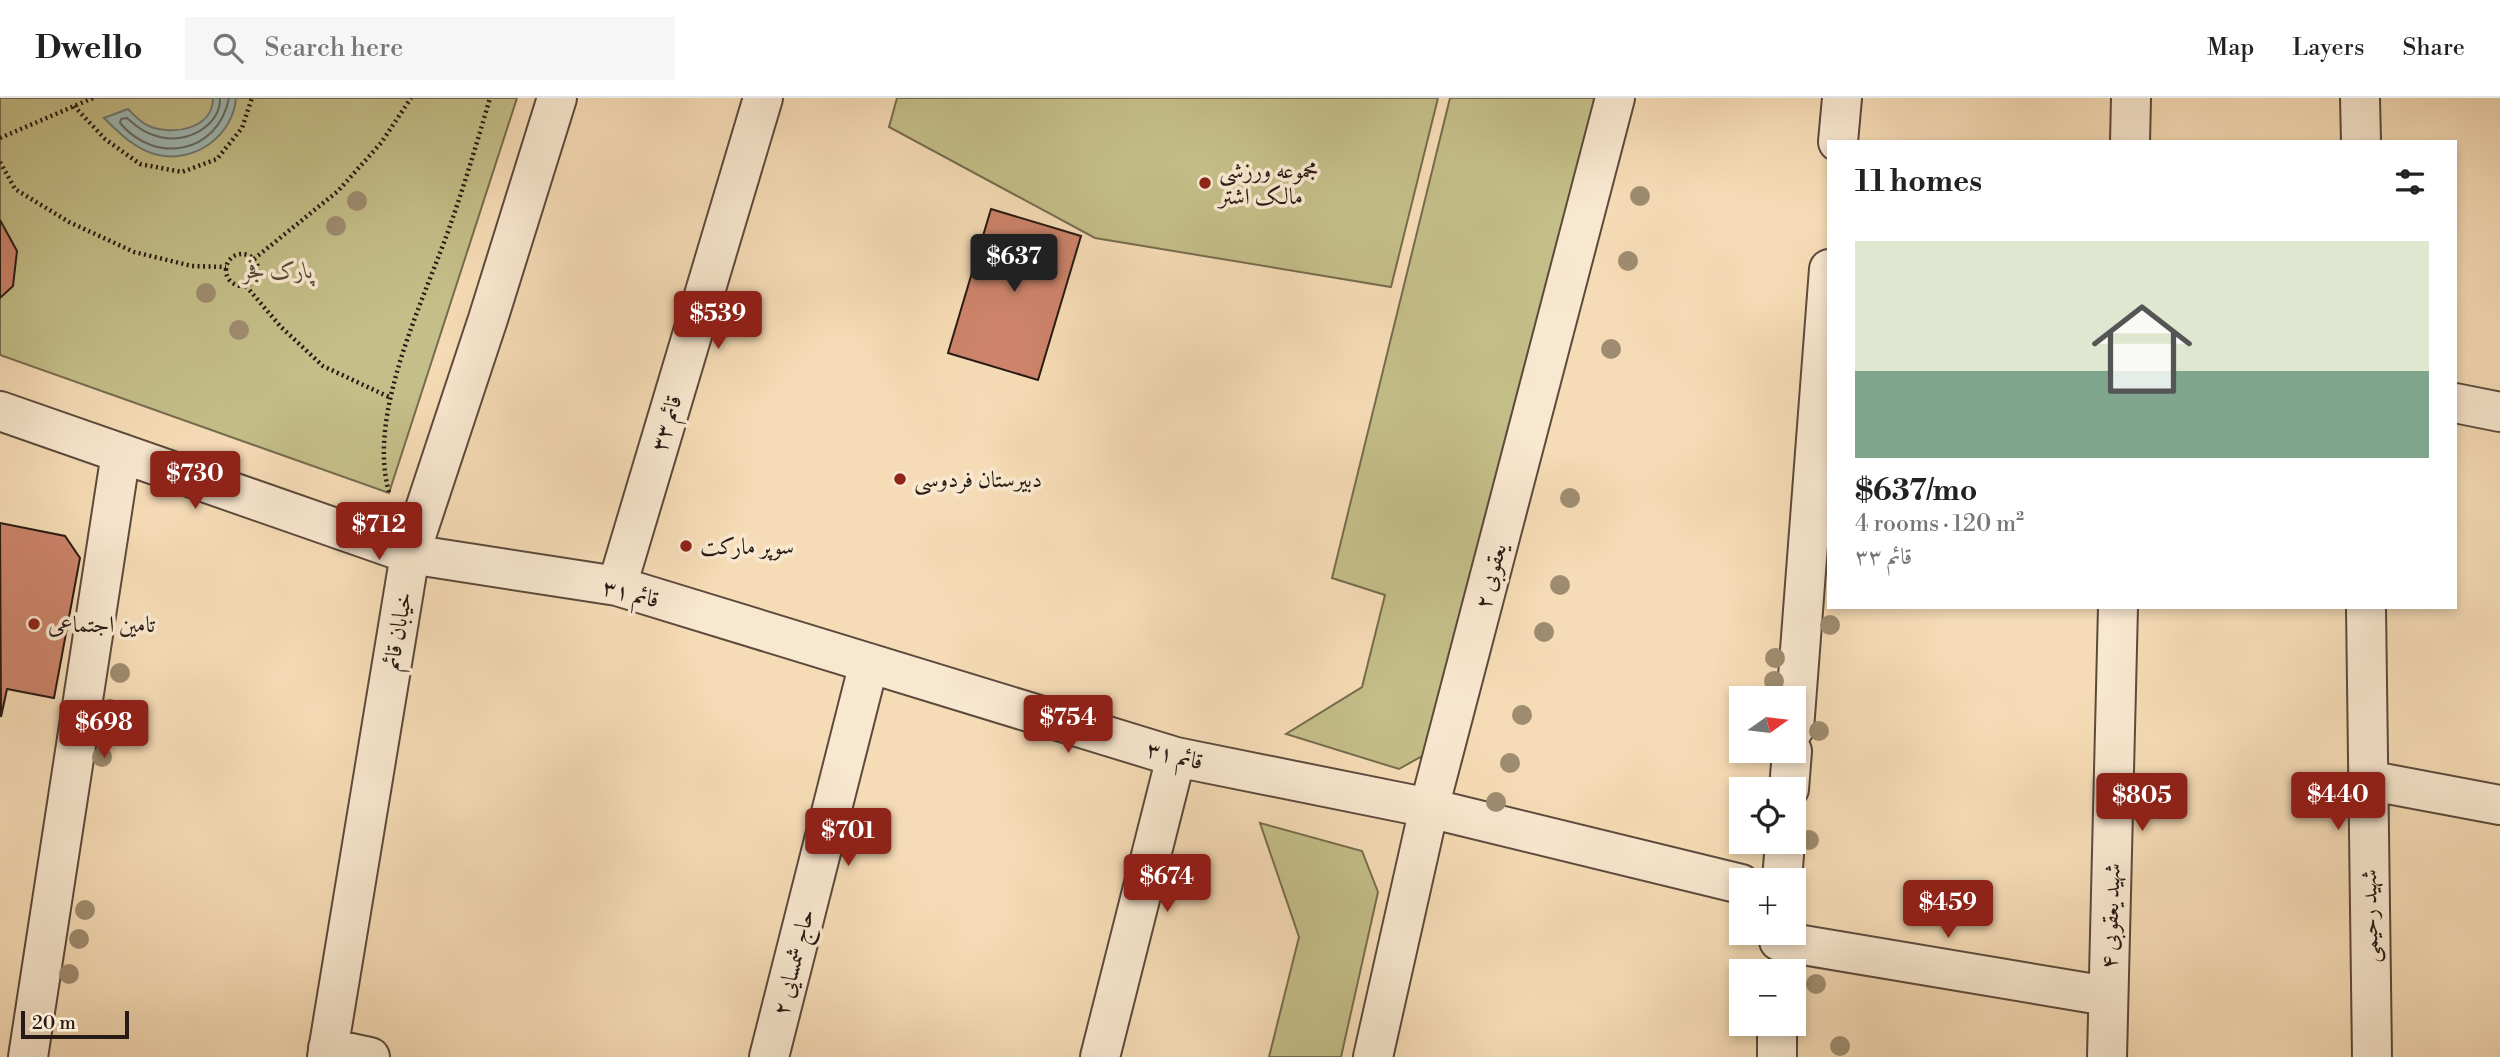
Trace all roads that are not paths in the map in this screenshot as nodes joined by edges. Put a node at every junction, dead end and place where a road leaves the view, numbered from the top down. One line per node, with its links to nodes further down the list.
1 (557, 98): 15 (street, خیابان قائم)
2 (763, 98): 16 (street, قائم ۳۳)
3 (1615, 98): 24 (street, یعقوبی ۲)
4 (1842, 98): 7 (street)
5 (2131, 98): 8 (street)
6 (2360, 98): 9 (street)
7 (1839, 140)
8 (2130, 140)
9 (2361, 140)
10 (1827, 296): 20 (street)
11 (2457, 403): 13 (street)
12 (0, 411): 14 (street, قائم ۳۱)
13 (2500, 412)
14 (121, 453): 15 (street, قائم ۳۱); 30 (street)
15 (410, 554): 16 (street, قائم ۳۱); 29 (street, خیابان قائم)
16 (617, 586): 19 (street, قائم ۳۱)
17 (2118, 609): 27 (street, شهید یعقوبی ۴)
18 (2366, 609): 22 (street, شهید رحیمی)
19 (869, 663): 21 (street, قائم ۳۱); 32 (street, حاج شمسایی ۲)
20 (1797, 686)
21 (1176, 757): 24 (street, قائم ۳۱); 33 (street)
22 (2367, 780): 23 (street); 37 (street, شهید رحیمی)
23 (2500, 805)
24 (1429, 808): 25 (street, قائم ۳۱); 34 (street, یعقوبی ۲)
25 (1729, 881)
26 (1779, 948): 27 (street)
27 (2107, 996): 36 (street, شهید یعقوبی ۴)
28 (1777, 1036): 35 (street)
29 (328, 1052): 31 (street)
30 (27, 1057)
31 (370, 1057)
32 (769, 1057)
33 (1100, 1057)
34 (1373, 1057)
35 (1777, 1057)
36 (2107, 1057)
37 (2372, 1057)

